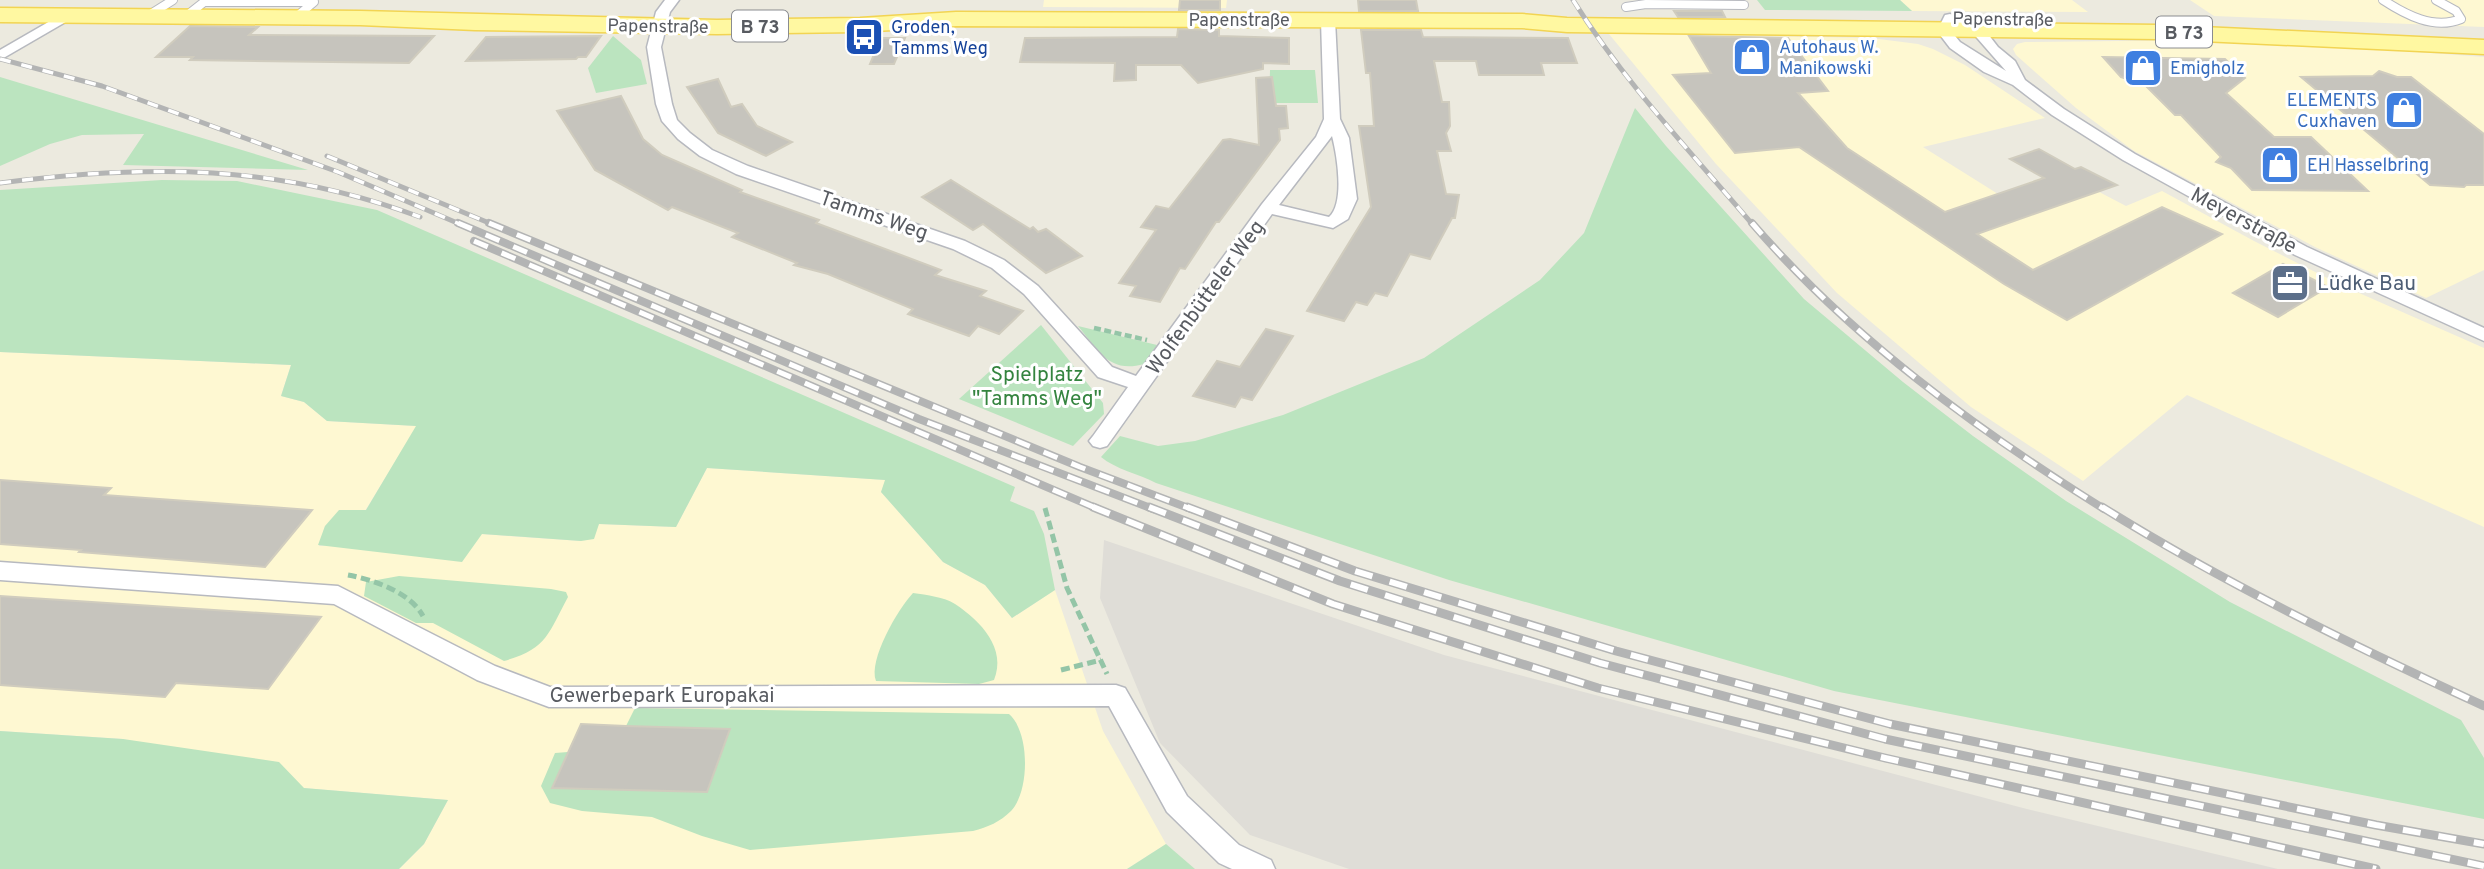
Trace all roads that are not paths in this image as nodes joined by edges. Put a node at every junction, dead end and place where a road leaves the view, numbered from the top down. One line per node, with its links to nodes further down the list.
1 (2383, 0): 2 (lane)
2 (2436, 0)
3 (205, 1): 4 (lane); 8 (lane)
4 (315, 1): 13 (lane)
5 (1696, 1): 7 (lane)
6 (1645, 2): 7 (lane); 9 (lane)
7 (1742, 5)
8 (179, 8): 12 (main road, Papenstraße / B 73); 13 (main road, Papenstraße / B 73)
9 (1625, 8): 15 (main road, Papenstraße / B 73); 16 (main road, Papenstraße / B 73)
10 (665, 13): 13 (main road, Papenstraße / B 73); 14 (main road, Papenstraße / B 73); 25 (street, Tamms Weg)
11 (0, 15): 12 (main road, Papenstraße / B 73)
12 (64, 16): 20 (street)
13 (296, 17)
14 (1328, 20): 15 (main road, Papenstraße / B 73); 22 (street, Wolfenbütteler Weg)
15 (1522, 21): 16 (main road, Papenstraße / B 73)
16 (1947, 25): 17 (main road, Papenstraße / B 73); 18 (main road, Papenstraße / B 73); 21 (street, Meyerstraße)
17 (1979, 31): 19 (main road, Papenstraße / B 73); 21 (street, Meyerstraße)
18 (2484, 38)
19 (2484, 47)
20 (0, 56)
21 (2018, 82): 24 (street, Meyerstraße)
22 (1332, 119): 23 (street, Wolfenbütteler Weg); 23 (street, Wolfenbütteler Weg)
23 (1268, 208): 25 (street, Wolfenbütteler Weg)
24 (2484, 335)
25 (1142, 385): 26 (street, Wolfenbütteler Weg)
26 (1100, 441)
27 (0, 571): 28 (street, Gewerbepark Europakai)
28 (1261, 869)

